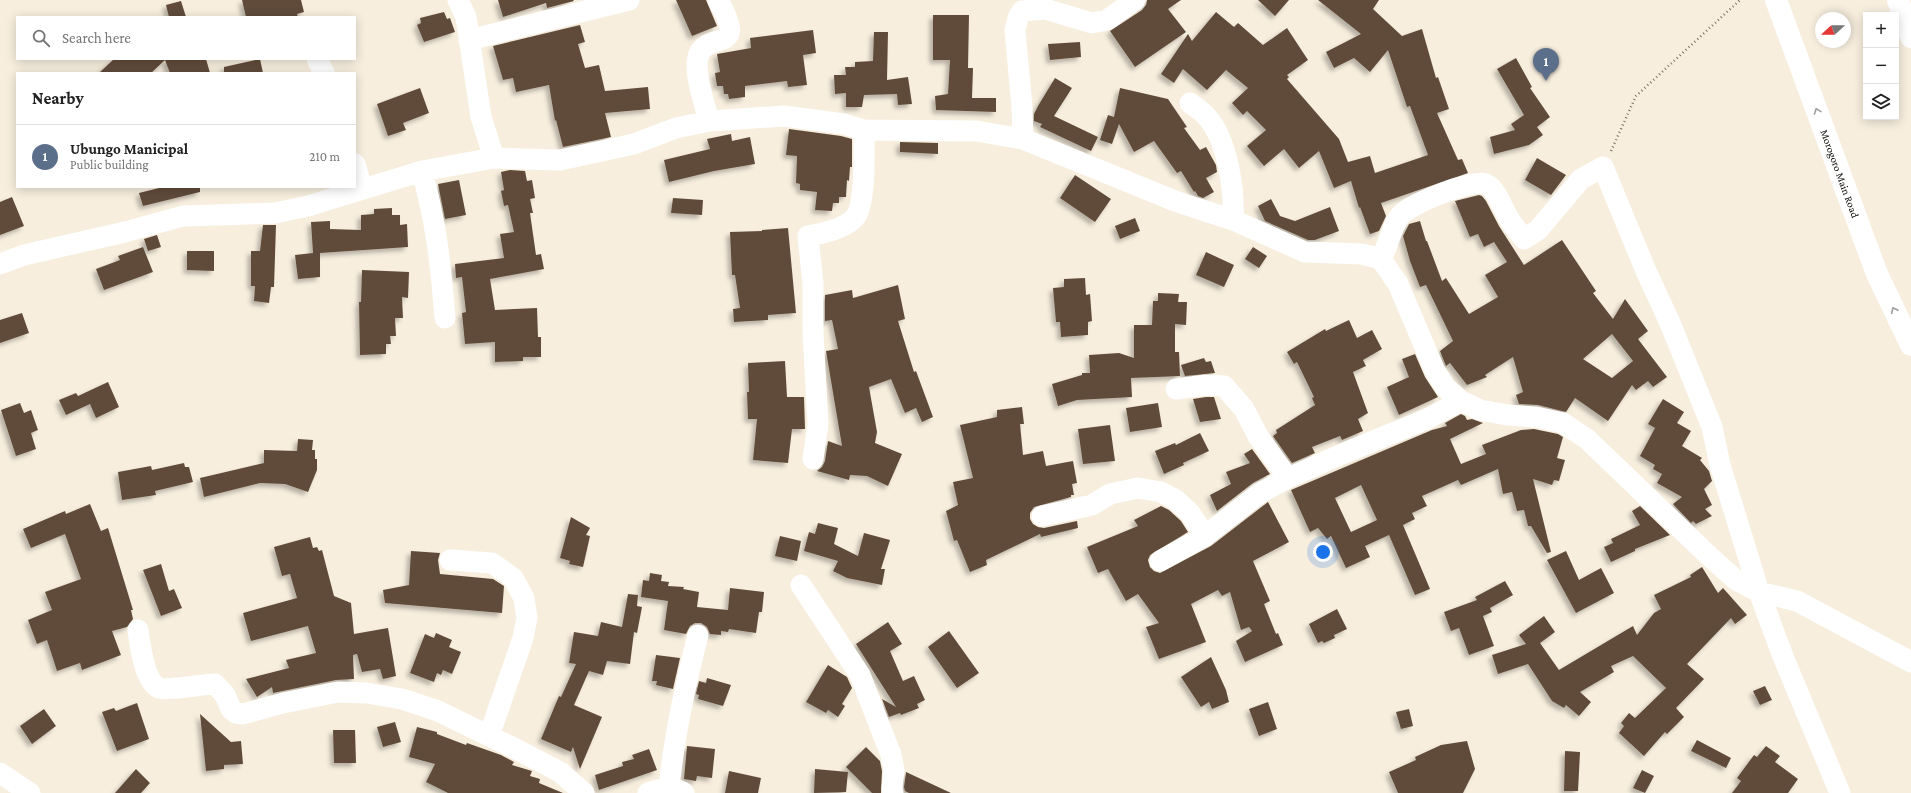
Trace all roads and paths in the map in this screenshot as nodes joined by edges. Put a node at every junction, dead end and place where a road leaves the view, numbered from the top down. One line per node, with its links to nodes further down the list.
1 (458, 0): 10 (street)
2 (629, 0): 10 (street)
3 (718, 0): 14 (street)
4 (1135, 0): 8 (street)
5 (1740, 0): 18 (path)
6 (1776, 0): 26 (highway, Morogoro Main Road, one-way to 6)
7 (1898, 0): 9 (highway)
8 (1044, 5): 16 (street)
9 (1911, 37)
10 (469, 40): 17 (street)
11 (318, 60): 12 (street)
12 (324, 72)
13 (1190, 103): 22 (street)
14 (709, 121): 15 (street); 17 (street)
15 (864, 130): 16 (street); 29 (street)
16 (1023, 139): 22 (street)
17 (494, 158): 20 (street)
18 (1603, 167): 23 (street); 36 (street)
19 (356, 168): 21 (street)
20 (422, 171): 21 (street); 25 (street)
21 (362, 189): 24 (street)
22 (1233, 220): 23 (street)
23 (1381, 259): 28 (street)
24 (0, 264)
25 (445, 318)
26 (1911, 345)
27 (1176, 389): 30 (street)
28 (1461, 401): 30 (street); 36 (street)
29 (813, 459)
30 (1288, 478): 32 (street)
31 (1042, 516): 32 (street)
32 (1205, 536): 34 (street)
33 (450, 560): 40 (street)
34 (1160, 561)
35 (800, 584): 46 (street)
36 (1760, 592): 39 (street); 47 (street)
37 (138, 630): 40 (street)
38 (698, 635): 42 (street)
39 (1911, 662)
40 (489, 736): 44 (street)
41 (0, 773): 43 (street)
42 (677, 790): 45 (street)
43 (30, 793)
44 (584, 793)
45 (648, 793)
46 (893, 793)
47 (1840, 793)

